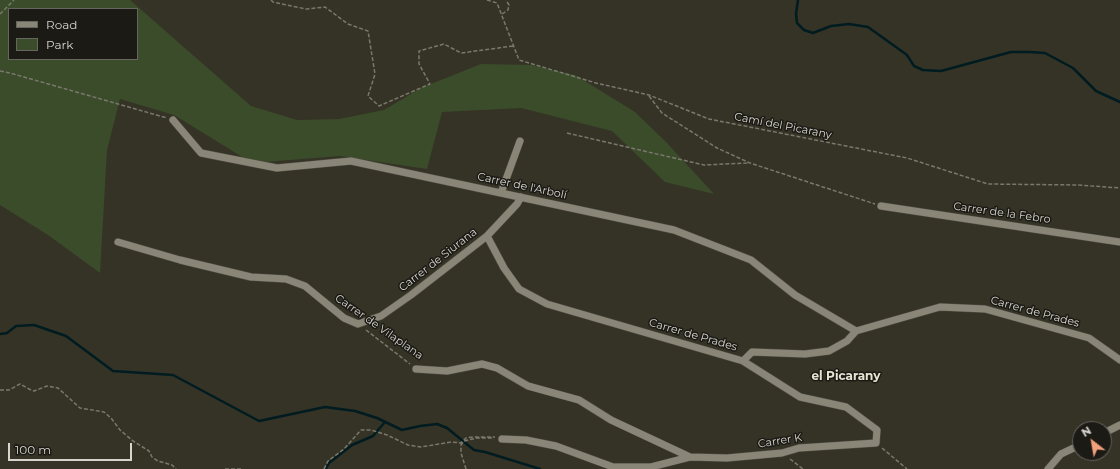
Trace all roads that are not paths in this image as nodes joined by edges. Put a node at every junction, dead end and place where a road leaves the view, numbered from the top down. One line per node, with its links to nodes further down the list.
1 (173, 120): 3 (street, Carrer de l'Arbolí)
2 (520, 141): 3 (street)
3 (502, 193): 4 (street, Carrer de l'Arbolí)
4 (521, 197): 6 (street, Carrer de Siurana); 10 (street, Carrer de l'Arbolí)
5 (881, 206): 8 (street, Carrer de la Febro)
6 (486, 236): 9 (street, Carrer de Siurana); 12 (street, Carrer de Prades)
7 (118, 242): 9 (street, Carrer de Vilaplana)
8 (1120, 242)
9 (358, 324)
10 (856, 331): 11 (street, Carrer de Prades); 12 (street, Carrer de Prades)
11 (1120, 360)
12 (743, 361): 16 (street, Carrer K)
13 (416, 369): 16 (street, Carrer de Vilaplana)
14 (502, 439): 16 (street, Carrer K)
15 (1072, 449): 17 (street)
16 (690, 458)
17 (1048, 469)

